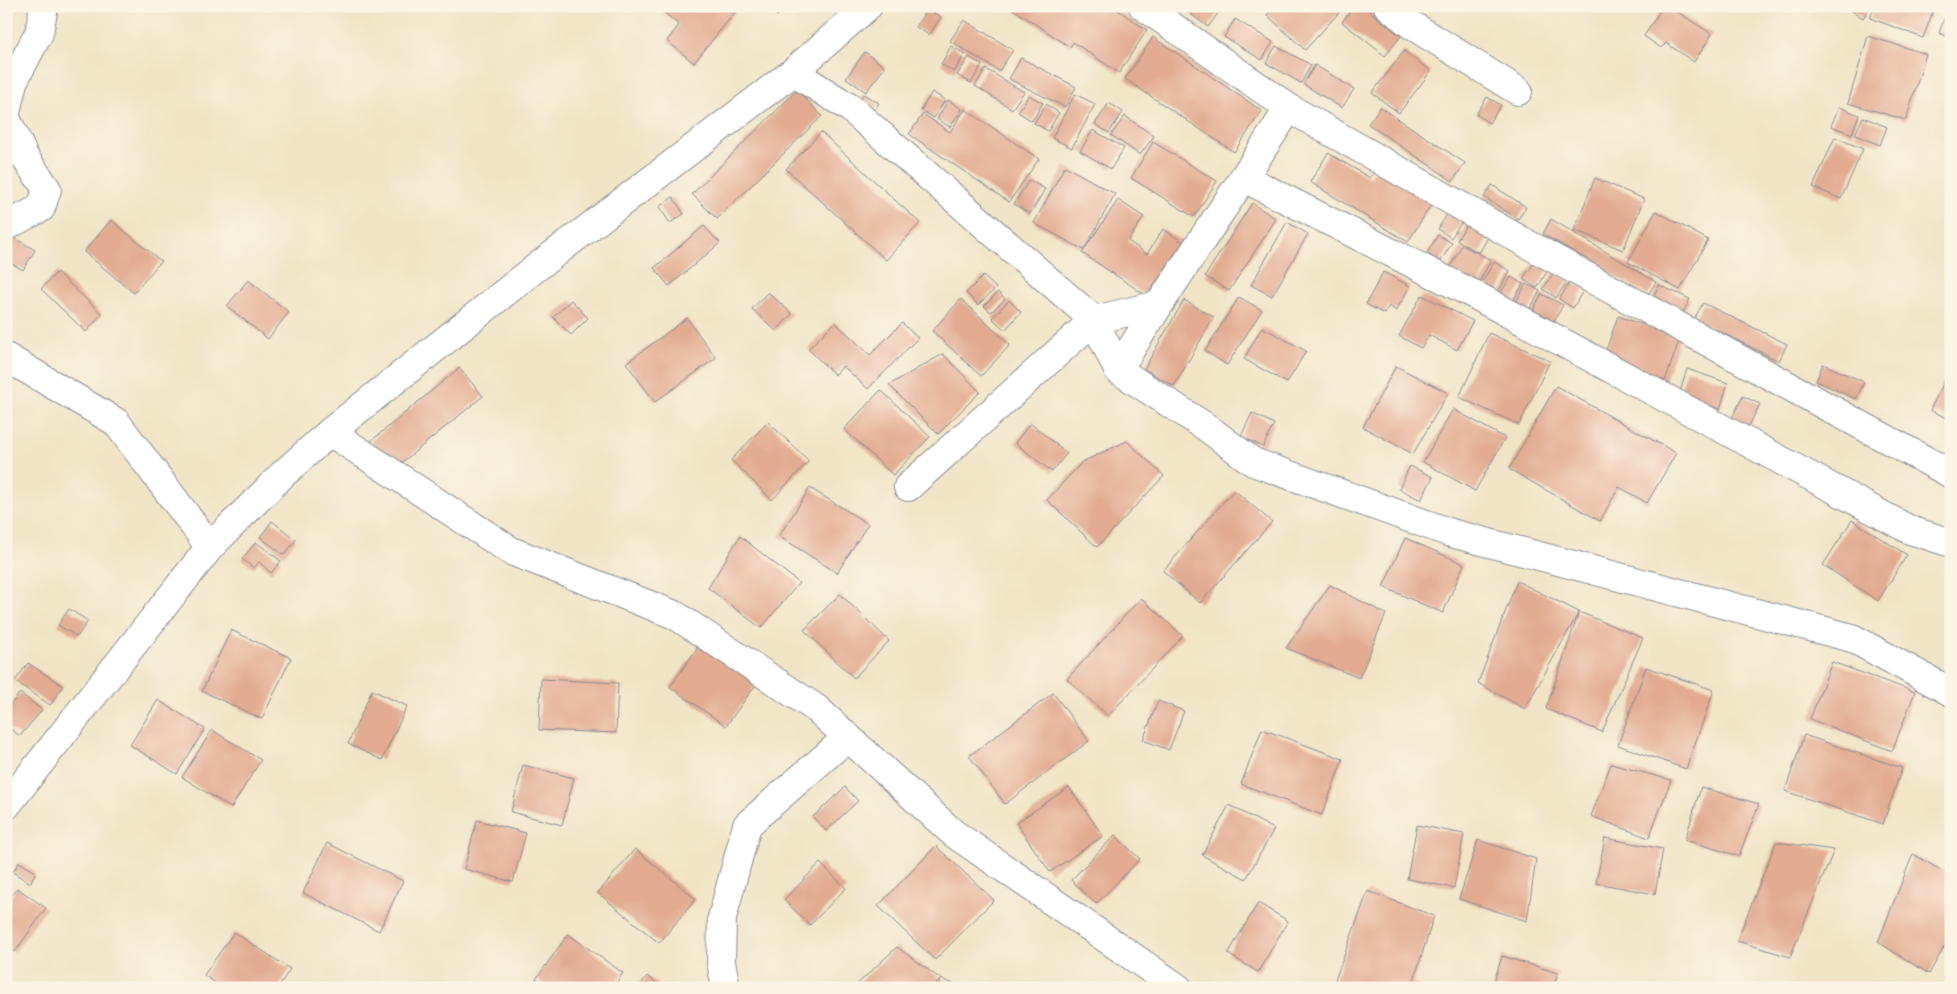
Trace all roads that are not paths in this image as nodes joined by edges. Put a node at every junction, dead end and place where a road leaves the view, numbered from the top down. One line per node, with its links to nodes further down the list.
1 (44, 6): 8 (street)
2 (868, 6): 5 (street)
3 (1143, 6): 7 (street)
4 (1388, 6): 6 (street)
5 (793, 72): 13 (street); 16 (street)
6 (1518, 90)
7 (1289, 108): 10 (street); 17 (street)
8 (6, 112)
9 (6, 118): 11 (street)
10 (1244, 178): 12 (street); 19 (street)
11 (6, 226)
12 (1158, 305): 13 (street); 15 (street)
13 (1094, 320): 15 (street); 18 (street)
14 (6, 358): 20 (street)
15 (1118, 370): 21 (street)
16 (330, 432): 20 (street); 22 (street)
17 (1951, 474)
18 (908, 487)
19 (1951, 544)
20 (210, 547): 23 (street)
21 (1951, 692)
22 (848, 737): 24 (street); 25 (street)
23 (6, 806)
24 (726, 988)
25 (1178, 988)

